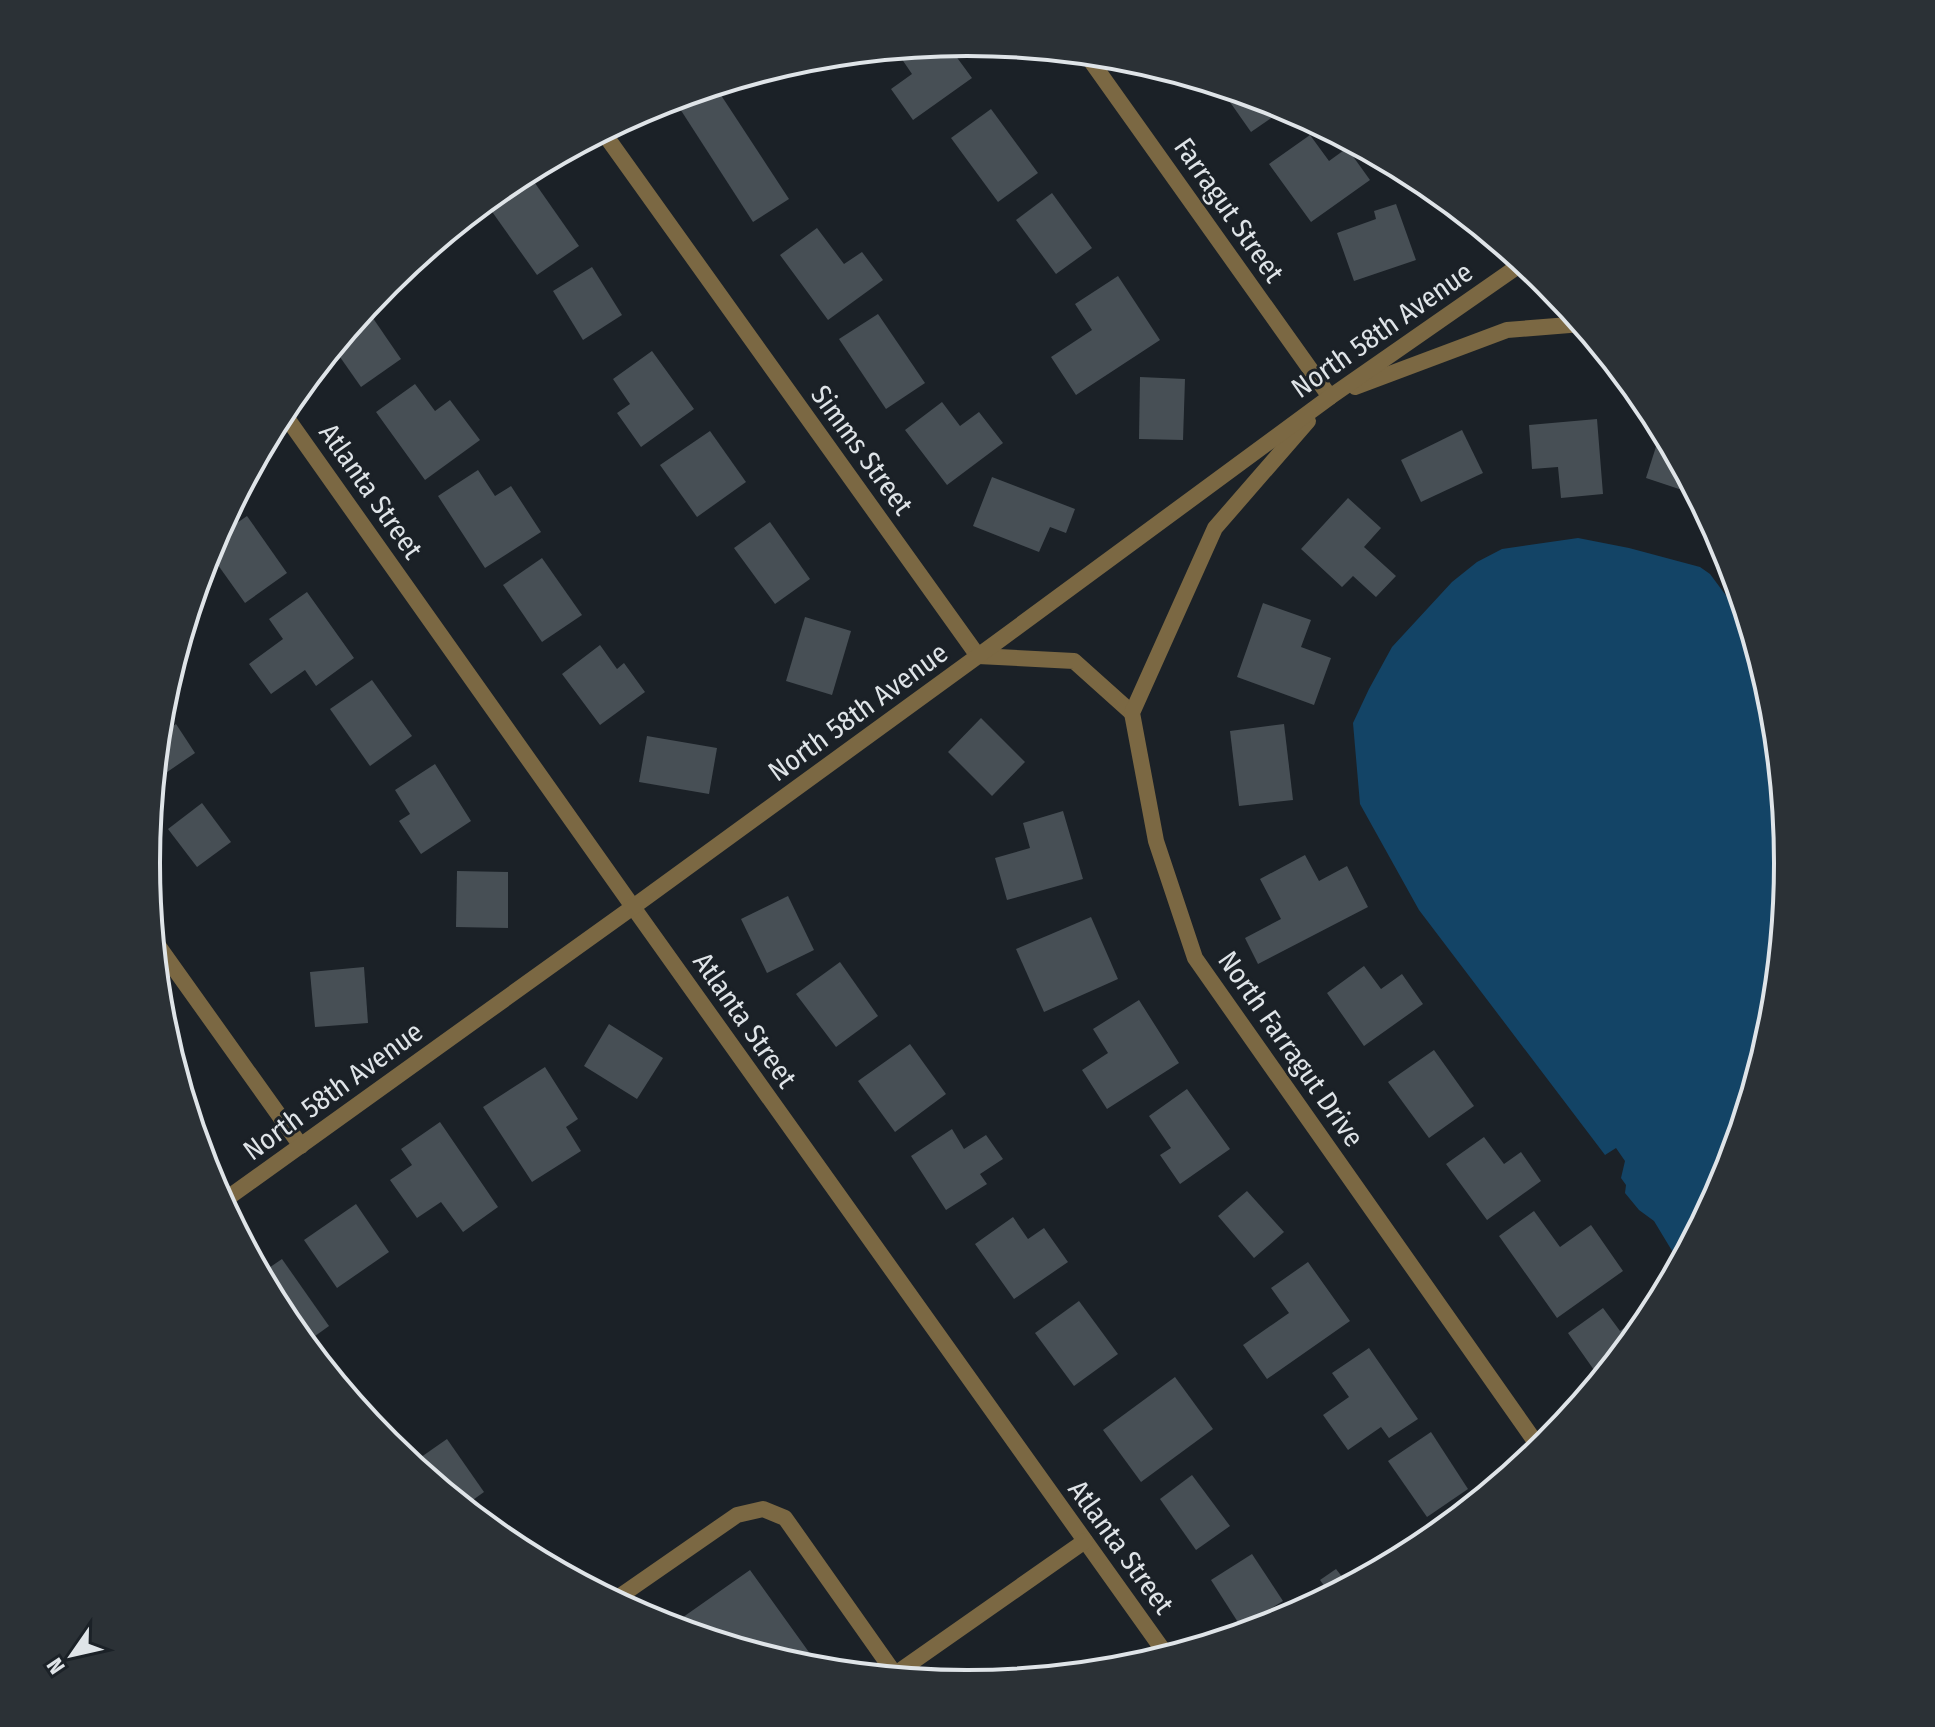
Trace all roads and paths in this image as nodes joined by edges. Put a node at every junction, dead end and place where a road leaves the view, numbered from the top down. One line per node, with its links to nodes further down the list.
1 (1095, 67): 5 (street, Farragut Street)
2 (609, 140): 7 (street, Simms Street)
3 (1514, 269): 5 (street, North 58th Avenue)
4 (1569, 325): 5 (street)
5 (1330, 397): 7 (street, North 58th Avenue); 8 (street)
6 (291, 423): 9 (street, Atlanta Street)
7 (978, 656): 8 (street); 9 (street, North 58th Avenue)
8 (1132, 713): 13 (street, North Farragut Drive)
9 (633, 907): 11 (street, North 58th Avenue); 14 (street, Atlanta Street)
10 (166, 957): 11 (street)
11 (301, 1146): 12 (street, North 58th Avenue)
12 (231, 1195)
13 (1533, 1439)
14 (1085, 1541): 16 (street, Atlanta Street); 18 (street)
15 (623, 1594): 17 (street)
16 (1161, 1647)
17 (886, 1666)
18 (904, 1668)

